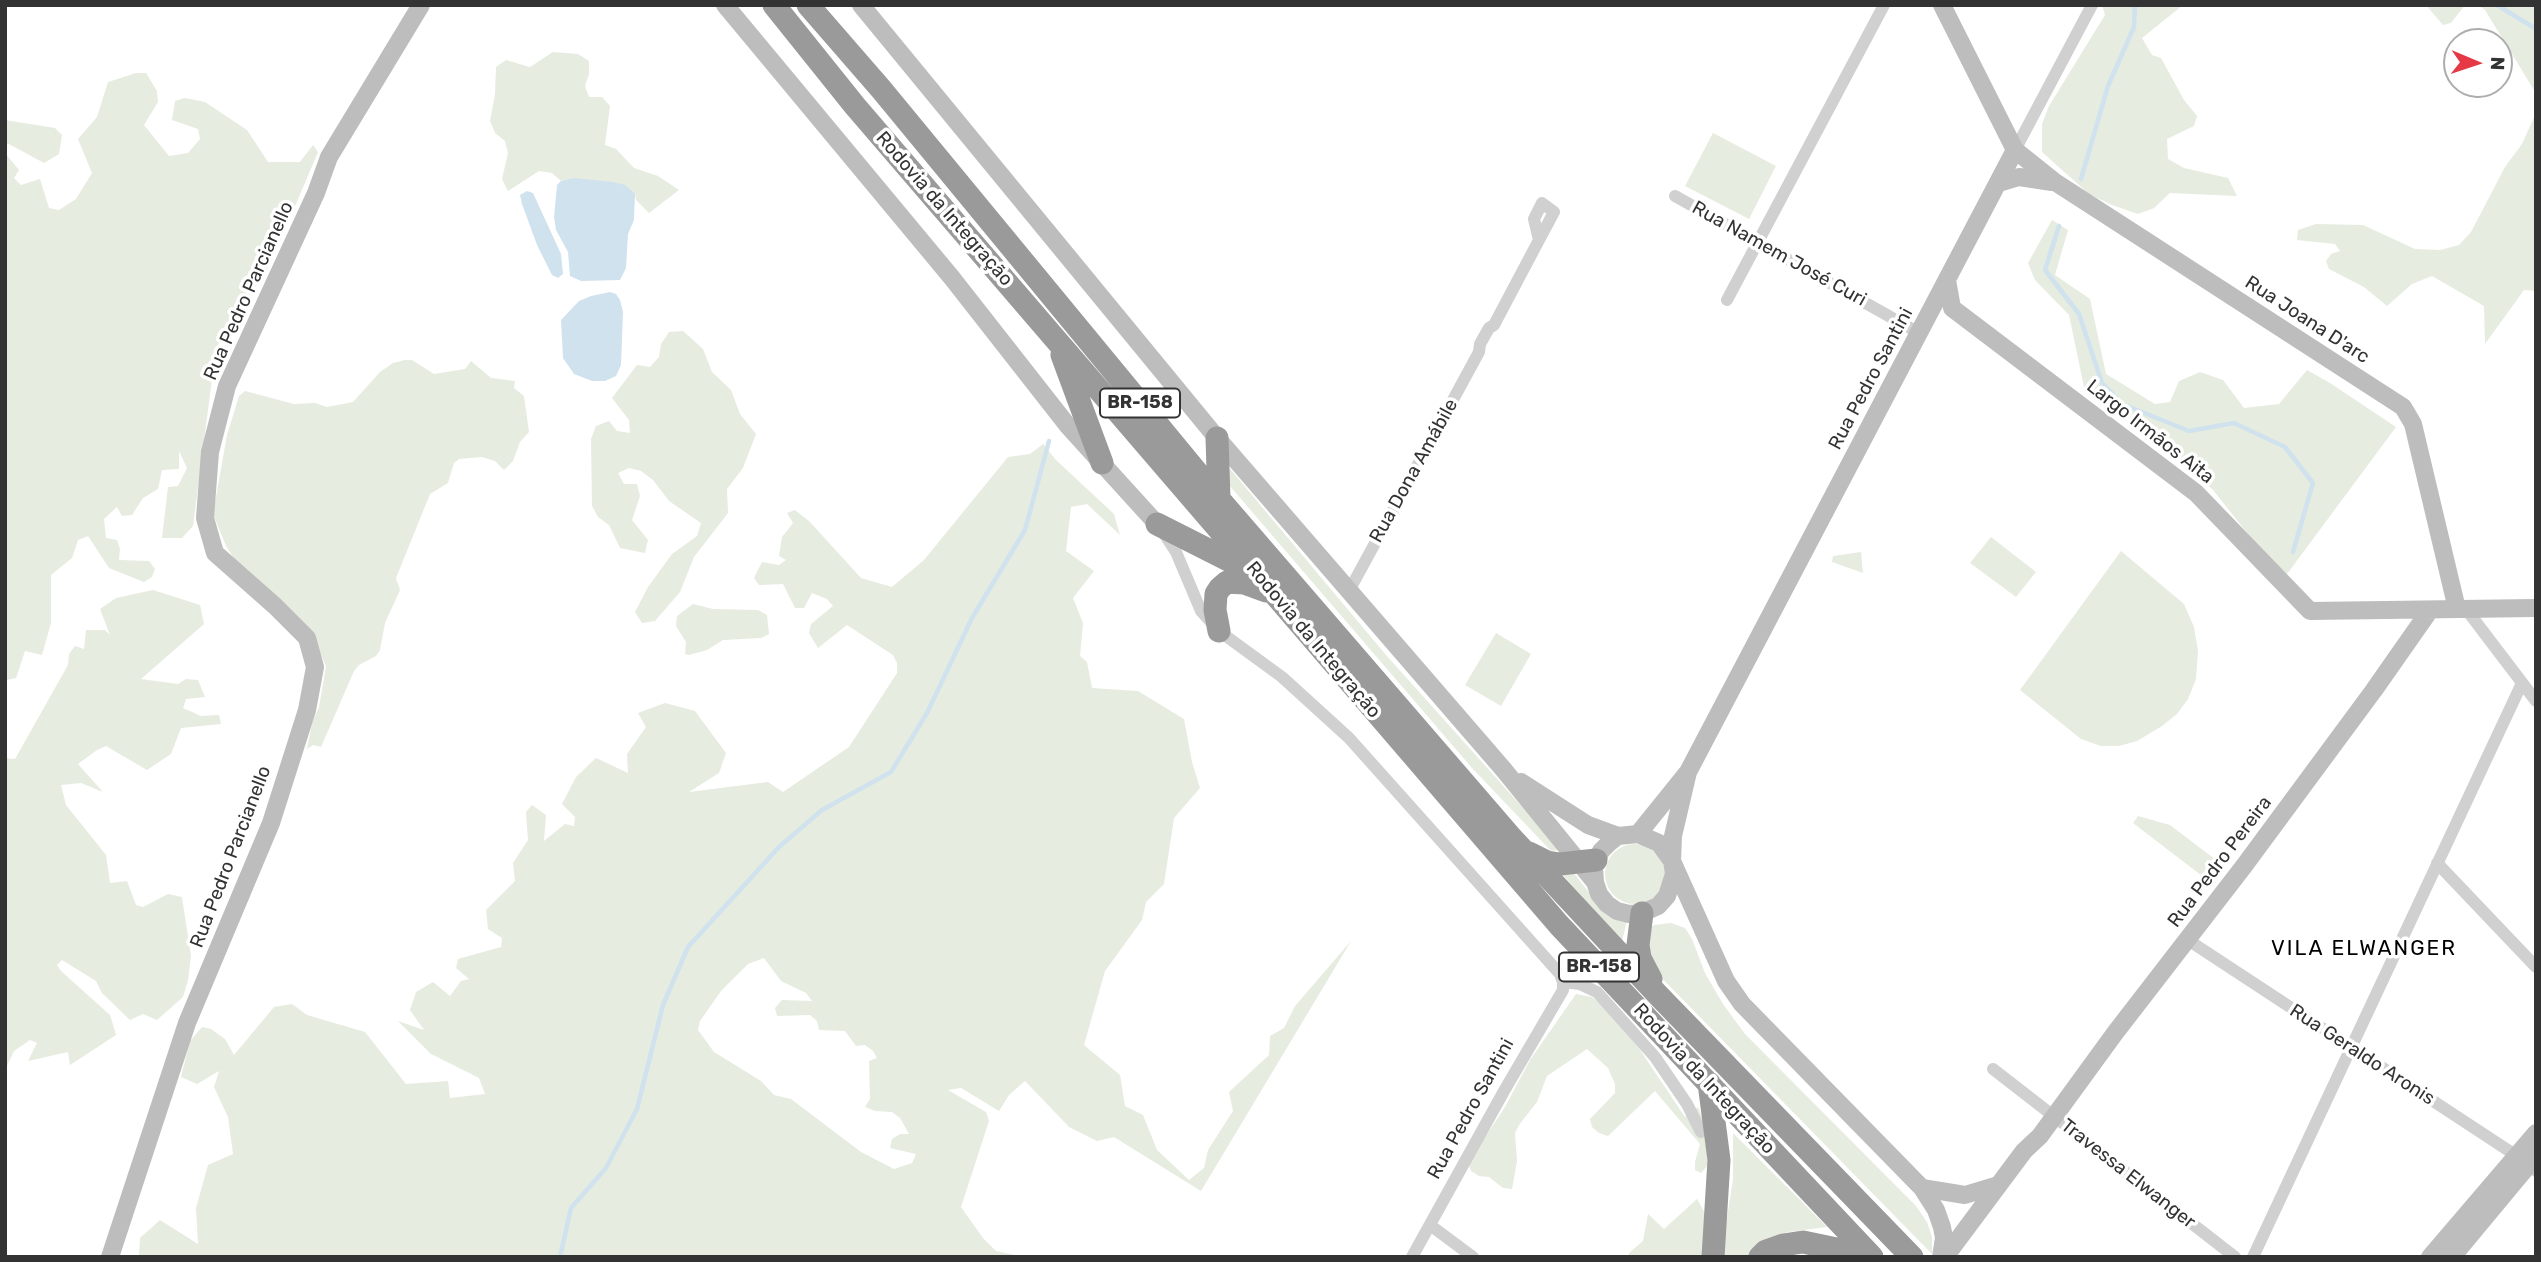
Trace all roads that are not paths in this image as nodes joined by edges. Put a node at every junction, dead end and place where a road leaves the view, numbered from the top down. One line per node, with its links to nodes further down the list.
1 (421, 5): 65 (street, Rua Pedro Parcianello)
2 (725, 5): 26 (street, BR-158)
3 (753, 5): 12 (highway, BR-158)
4 (774, 5): 12 (highway, Rodovia da Integração / BR-158)
5 (808, 5): 11 (highway, Rodovia da Integração / BR-158)
6 (820, 5): 11 (highway, BR-158)
7 (861, 5): 25 (street, BR-158)
8 (1884, 5): 18 (street)
9 (1941, 5): 13 (street)
10 (2092, 6): 13 (street, Rua Pedro Santini)
11 (853, 57): 27 (highway, Rodovia da Integração / BR-158)
12 (856, 106): 24 (highway, Rodovia da Integração / BR-158)
13 (2015, 150): 14 (street, Rua Joana D'arc); 15 (street, Rua Pedro Santini)
14 (2055, 182): 15 (street); 33 (street, Rua Joana D'arc)
15 (1998, 183): 19 (street, Rua Pedro Santini)
16 (1675, 196): 18 (street, Rua Namem José Curi)
17 (1539, 240): 30 (street, Rua Dona Amábile)
18 (1758, 242): 20 (street); 23 (street, Rua Namem José Curi)
19 (1947, 280): 21 (street); 22 (street, Rua Pedro Santini)
20 (1727, 300)
21 (1952, 308): 22 (street); 34 (street, Largo Irmãos Aita)
22 (1930, 313): 23 (street, Rua Pedro Santini)
23 (1919, 333): 39 (street, Rua Pedro Santini)
24 (1055, 339): 26 (highway, BR-158); 29 (highway, Rodovia da Integração / BR-158)
25 (1217, 438): 27 (highway); 30 (street, BR-158)
26 (1102, 463): 28 (street, BR-158)
27 (1219, 499): 42 (highway, Rodovia da Integração / BR-158)
28 (1157, 524): 29 (highway, BR-158); 35 (street, BR-158)
29 (1258, 576): 31 (highway, Rodovia da Integração / BR-158)
30 (1349, 591): 38 (street, BR-158)
31 (1273, 594): 35 (highway); 54 (highway, Rodovia da Integração / BR-158)
32 (2536, 608): 33 (street, Largo Irmãos Aita)
33 (2462, 609): 34 (street, Largo Irmãos Aita); 36 (street, Rua Joana D'arc)
34 (2430, 610): 48 (street, Rua Pedro Pereira)
35 (1219, 631): 50 (street, BR-158)
36 (2522, 683): 37 (street, Rua Joana D'arc); 44 (street)
37 (2536, 701)
38 (1504, 770): 41 (street, BR-158); 45 (street, BR-158)
39 (1688, 772): 40 (street, Rua Pedro Santini); 43 (street, Rua Pedro Santini)
40 (1638, 834): 41 (street); 43 (street)
41 (1618, 836): 45 (street)
42 (1522, 849): 45 (highway); 51 (highway, Rodovia da Integração / BR-158)
43 (1671, 861): 46 (street); 47 (street)
44 (2438, 863): 49 (street); 52 (street)
45 (1589, 868): 46 (street)
46 (1650, 909): 47 (street); 51 (highway)
47 (1703, 934): 61 (street)
48 (2188, 940): 52 (street, Rua Geraldo Aronis); 55 (street, Rua Pedro Pereira)
49 (2536, 967)
50 (1563, 982): 56 (street); 62 (street, Rua Pedro Santini)
51 (1658, 995): 63 (highway, Rodovia da Integração / BR-158)
52 (2351, 1048): 59 (street, Rua Geraldo Aronis); 73 (street)
53 (1993, 1069): 55 (street, Travessa Elwanger)
54 (1709, 1083): 64 (highway, Rodovia da Integração / BR-158); 68 (highway)
55 (2055, 1116): 58 (street, Rua Pedro Pereira); 72 (street, Travessa Elwanger)
56 (1701, 1132)
57 (2536, 1133): 59 (street)
58 (2040, 1136): 60 (street, Rua Pedro Pereira); 71 (street, Rua Pedro Pereira)
59 (2529, 1162): 74 (street); 75 (street)
60 (1998, 1185): 61 (street); 70 (street, Rua Pedro Pereira)
61 (1922, 1188): 70 (street)
62 (1430, 1225): 66 (street, Rua Pedro Santini); 67 (street)
63 (1908, 1253)
64 (1871, 1256): 69 (highway)
65 (110, 1257)
66 (1412, 1257)
67 (1473, 1257)
68 (1713, 1257)
69 (1760, 1257)
70 (1943, 1257)
71 (1960, 1257)
72 (2235, 1257)
73 (2253, 1257)
74 (2430, 1257)
75 (2452, 1257)

